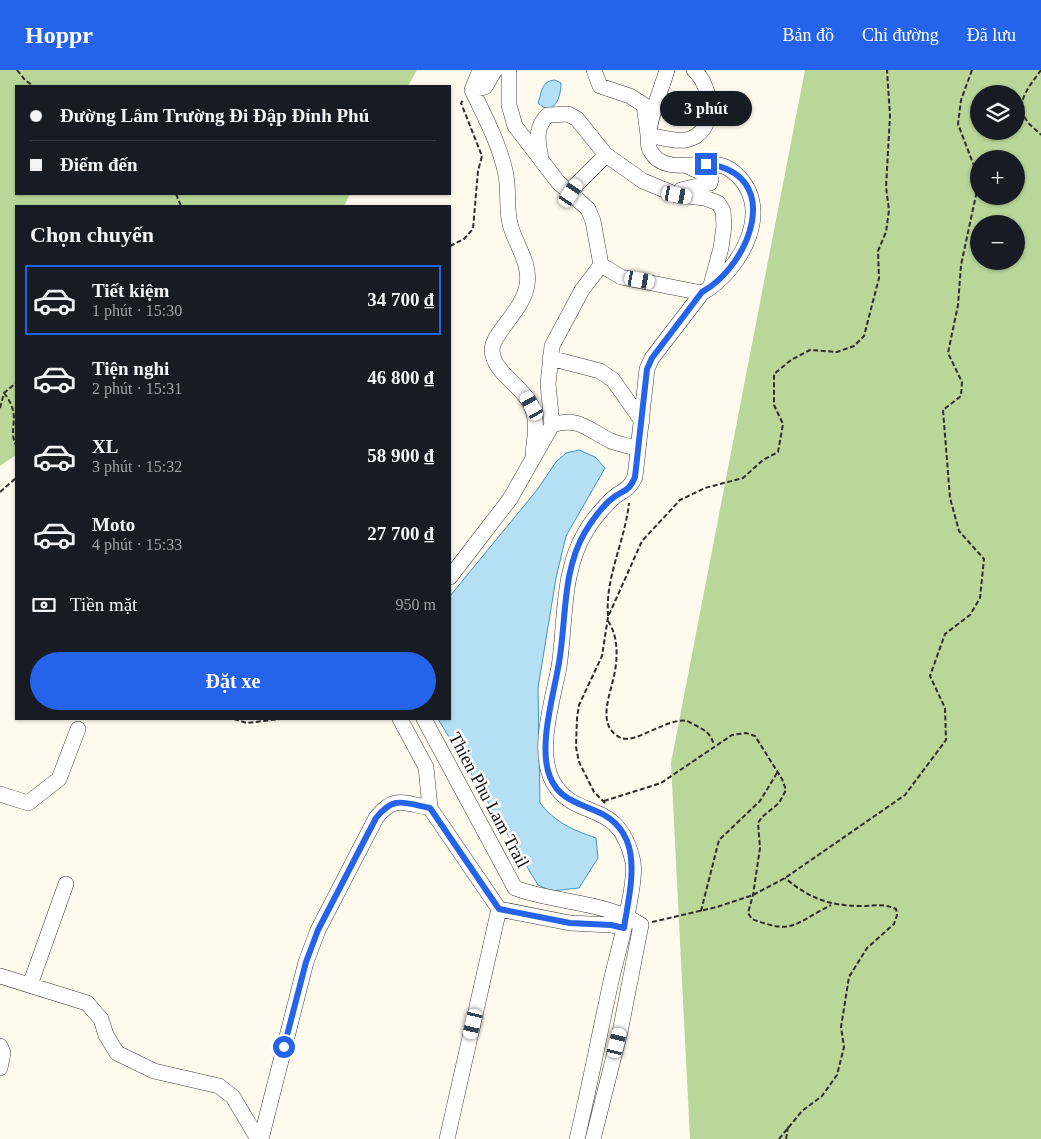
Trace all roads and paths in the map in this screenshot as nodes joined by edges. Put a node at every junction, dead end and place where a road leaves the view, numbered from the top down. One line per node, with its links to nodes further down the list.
1 (17, 70): 11 (path)
2 (480, 70): 12 (street)
3 (495, 70): 12 (street)
4 (509, 70): 17 (street)
5 (594, 70): 13 (street)
6 (667, 70): 13 (street)
7 (694, 70): 13 (street)
8 (886, 70): 40 (path)
9 (972, 70): 16 (path)
10 (1041, 70): 14 (path)
11 (32, 85)
12 (472, 90): 22 (path); 35 (street)
13 (648, 135): 18 (street)
14 (1041, 135)
15 (606, 155): 17 (street); 19 (street); 20 (street)
16 (970, 156)
17 (542, 160): 19 (street)
18 (685, 165): 20 (street); 24 (street)
19 (571, 193): 23 (street)
20 (677, 195): 24 (street)
21 (974, 205): 55 (path)
22 (451, 245)
23 (601, 265): 24 (street); 25 (street)
24 (706, 290): 31 (street)
25 (550, 358): 31 (street); 32 (street)
26 (15, 384): 27 (path)
27 (4, 393): 28 (path); 30 (path)
28 (0, 408)
29 (15, 414): 33 (path)
30 (15, 414)
31 (642, 421): 34 (street)
32 (552, 425): 34 (street); 35 (street)
33 (15, 442)
34 (638, 449): 37 (street)
35 (531, 463): 39 (street)
36 (15, 479): 38 (path)
37 (630, 488): 40 (path); 61 (street)
38 (0, 492)
39 (451, 576)
40 (608, 617): 41 (path)
41 (608, 621): 49 (path); 52 (path)
42 (237, 720): 47 (path)
43 (263, 720): 47 (path)
44 (275, 720): 47 (path)
45 (401, 720): 53 (street)
46 (425, 720): 61 (street, Thien Phu Lam Trail)
47 (260, 723)
48 (78, 729): 51 (street)
49 (714, 746): 50 (path); 52 (path)
50 (777, 773): 57 (path); 60 (path)
51 (0, 794)
52 (604, 801): 54 (path)
53 (430, 808): 59 (street); 68 (street)
54 (610, 808)
55 (785, 878): 57 (path); 58 (path)
56 (66, 884): 64 (street)
57 (753, 895): 58 (path); 60 (path)
58 (831, 905): 67 (path)
59 (499, 909): 61 (street); 69 (street)
60 (701, 911): 62 (path)
61 (625, 921): 62 (street, Thien Phu Lam Trail); 70 (street)
62 (641, 924): 71 (street)
63 (0, 976): 64 (street)
64 (30, 985): 68 (street)
65 (0, 1046): 66 (street)
66 (0, 1068)
67 (789, 1125): 72 (path); 73 (path)
68 (259, 1139)
69 (447, 1139)
70 (577, 1139)
71 (593, 1139)
72 (779, 1139)
73 (786, 1139)

